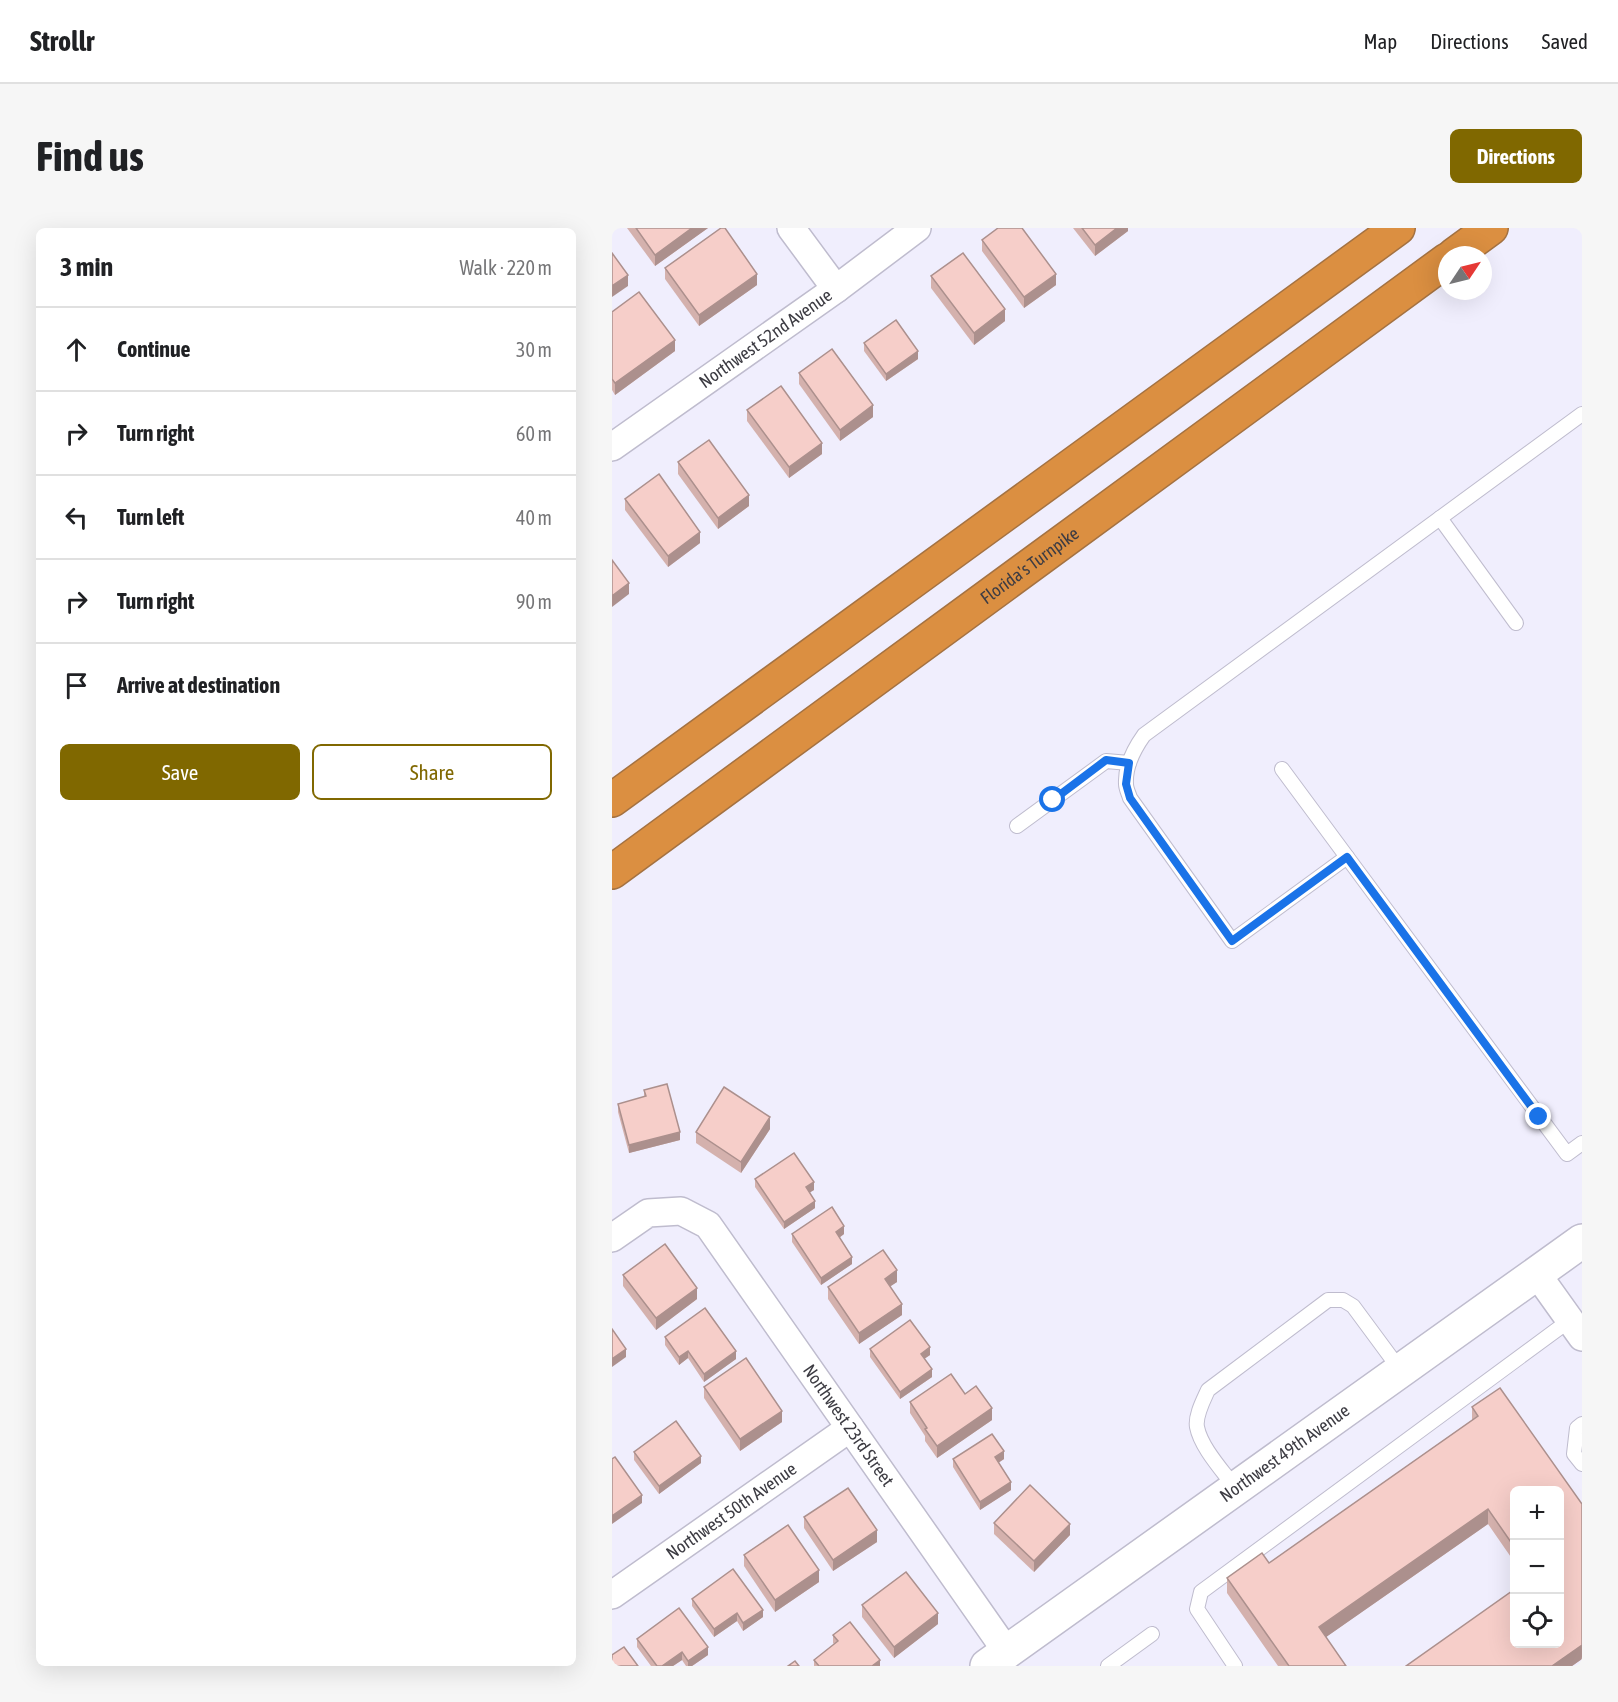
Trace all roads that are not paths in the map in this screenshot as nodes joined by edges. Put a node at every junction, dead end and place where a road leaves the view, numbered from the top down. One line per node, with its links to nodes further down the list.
1 (791, 228): 7 (street)
2 (917, 228): 7 (street, Northwest 52nd Avenue)
3 (1398, 228): 14 (highway)
4 (1491, 228): 5 (highway)
5 (1466, 246)
6 (1438, 267): 17 (highway, Florida's Turnpike)
7 (836, 289): 9 (street, Northwest 52nd Avenue)
8 (1582, 414): 10 (lane)
9 (612, 447)
10 (1440, 518): 11 (lane); 12 (lane)
11 (1516, 623)
12 (1129, 763): 15 (lane); 16 (lane)
13 (1282, 769): 16 (lane)
14 (612, 800)
15 (1017, 826)
16 (1347, 857): 18 (lane)
17 (612, 872)
18 (1582, 1143)
19 (612, 1238): 25 (street, Northwest 23rd Street)
20 (1582, 1241): 21 (street, Northwest 49th Avenue)
21 (1537, 1274): 22 (street); 23 (street, Northwest 49th Avenue)
22 (1576, 1328): 32 (lane)
23 (1401, 1371): 27 (street, Northwest 49th Avenue); 27 (lane)
24 (1582, 1424): 26 (lane)
25 (850, 1428): 28 (street, Northwest 50th Avenue); 30 (street, Northwest 23rd Street)
26 (1582, 1464)
27 (1236, 1489): 30 (street, Northwest 49th Avenue)
28 (612, 1595)
29 (1152, 1634): 31 (lane)
30 (998, 1659)
31 (1108, 1666)
32 (1235, 1666)

